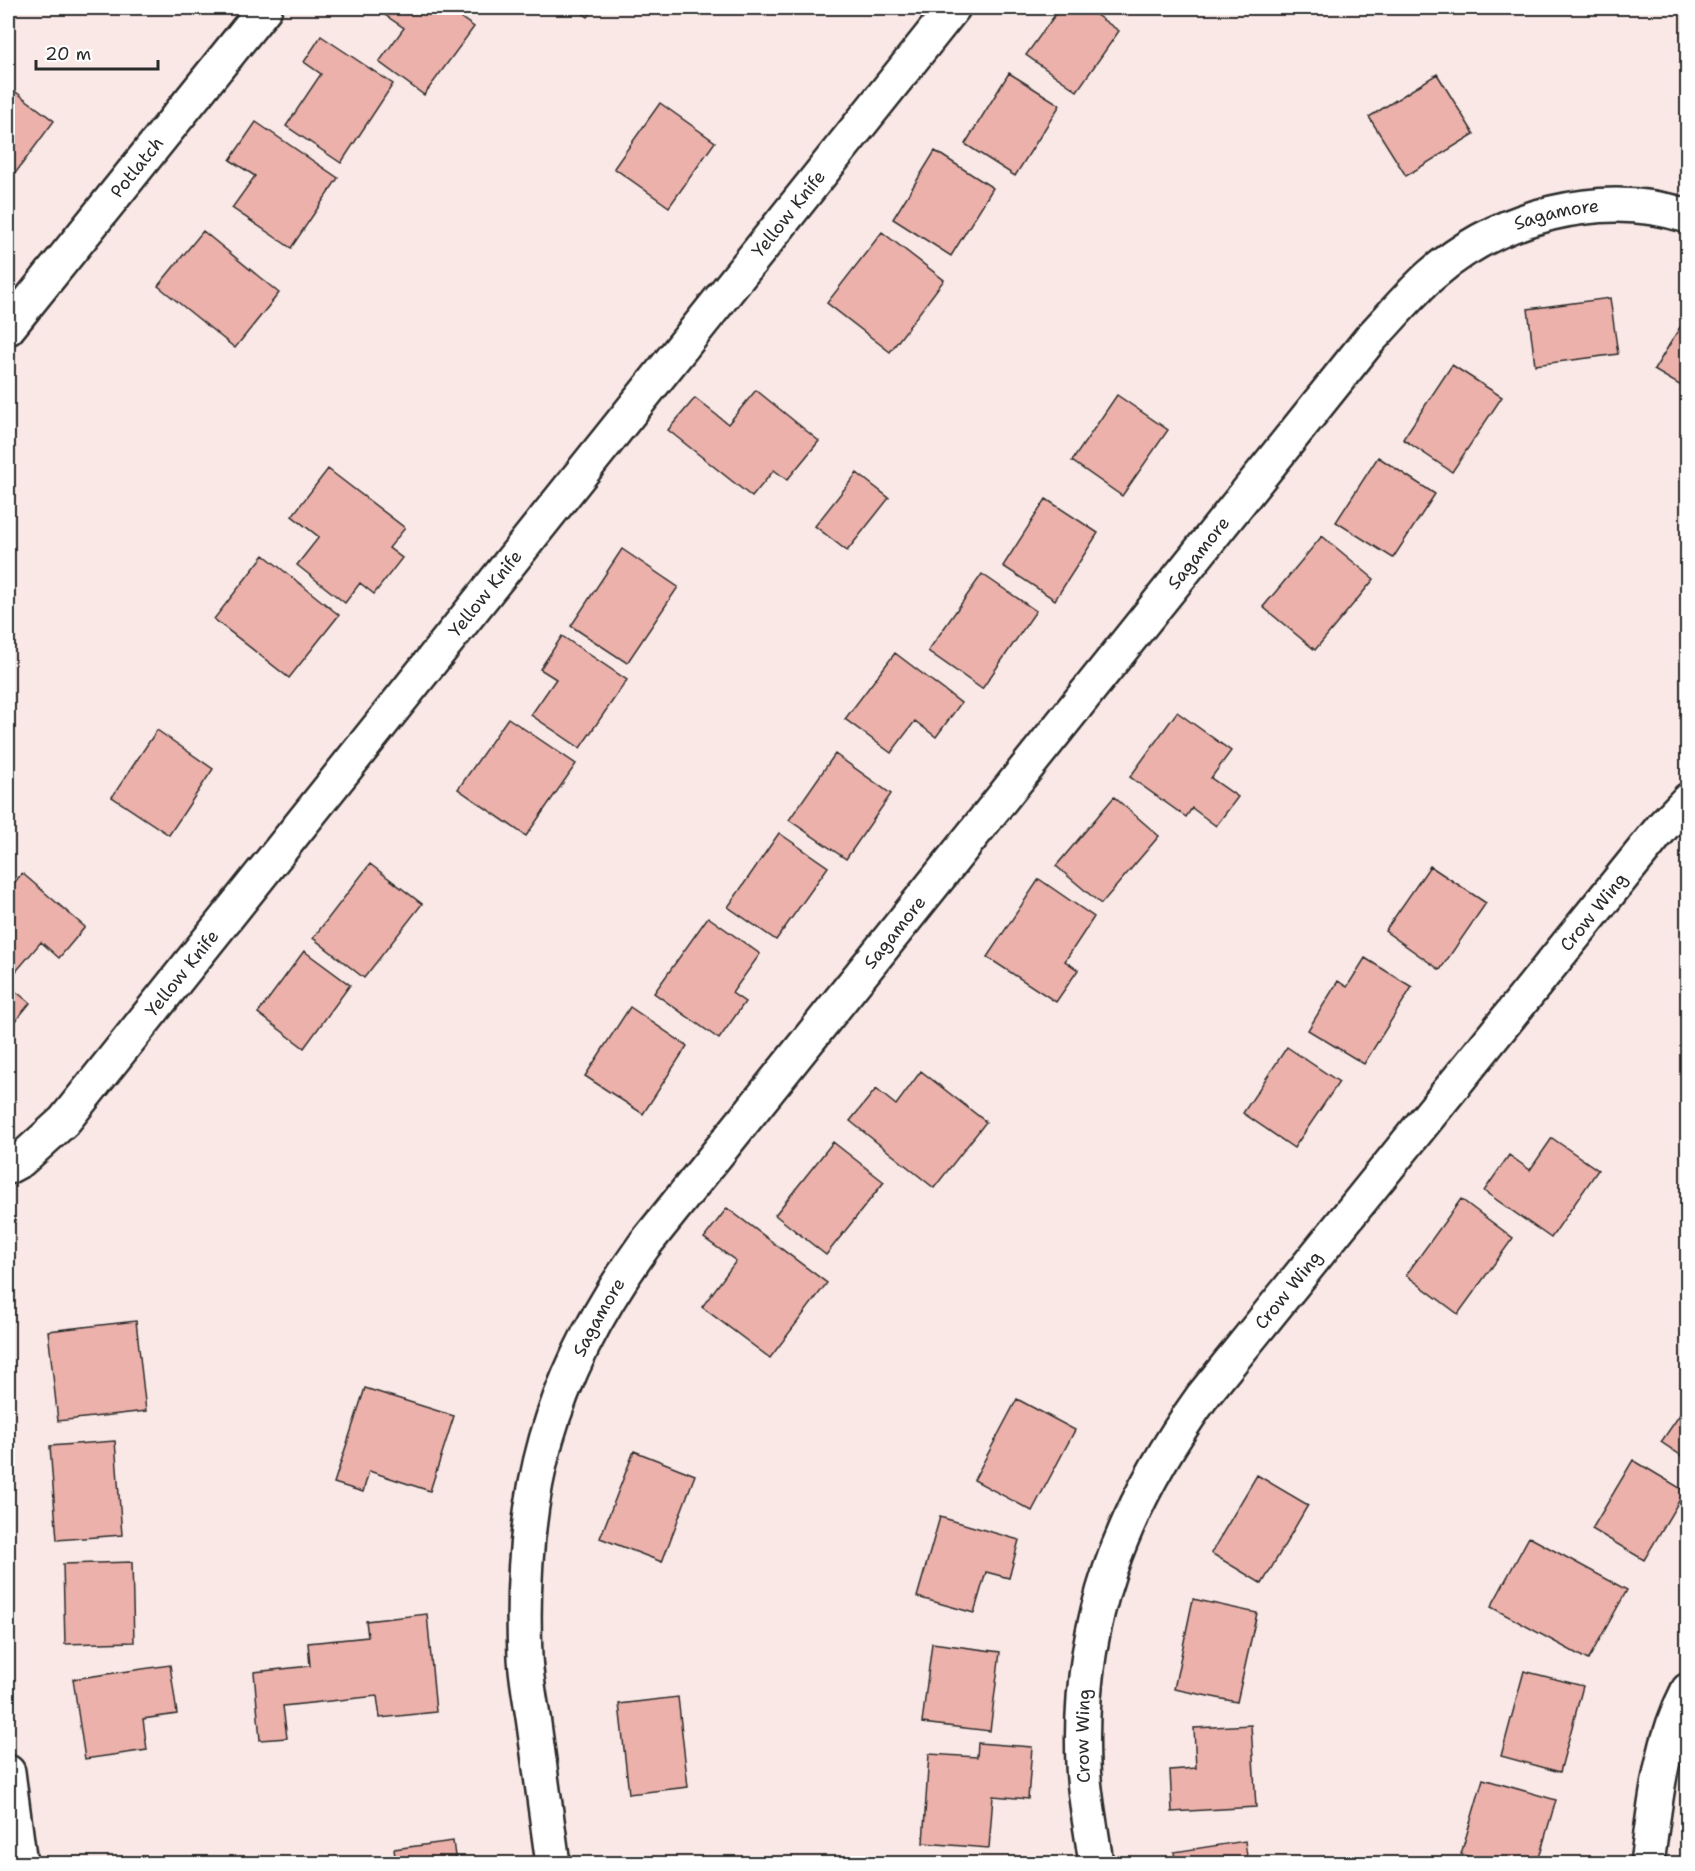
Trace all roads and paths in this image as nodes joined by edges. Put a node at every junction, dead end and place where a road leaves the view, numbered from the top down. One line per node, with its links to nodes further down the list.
1 (265, 8): 4 (street, Potlatch)
2 (954, 8): 6 (street, Yellow Knife)
3 (1688, 216): 10 (street, Sagamore)
4 (8, 328)
5 (1688, 800): 11 (street, Crow Wing)
6 (8, 1167)
7 (1688, 1690): 12 (street)
8 (8, 1772): 9 (street)
9 (20, 1863)
10 (553, 1863)
11 (1096, 1863)
12 (1647, 1863)

